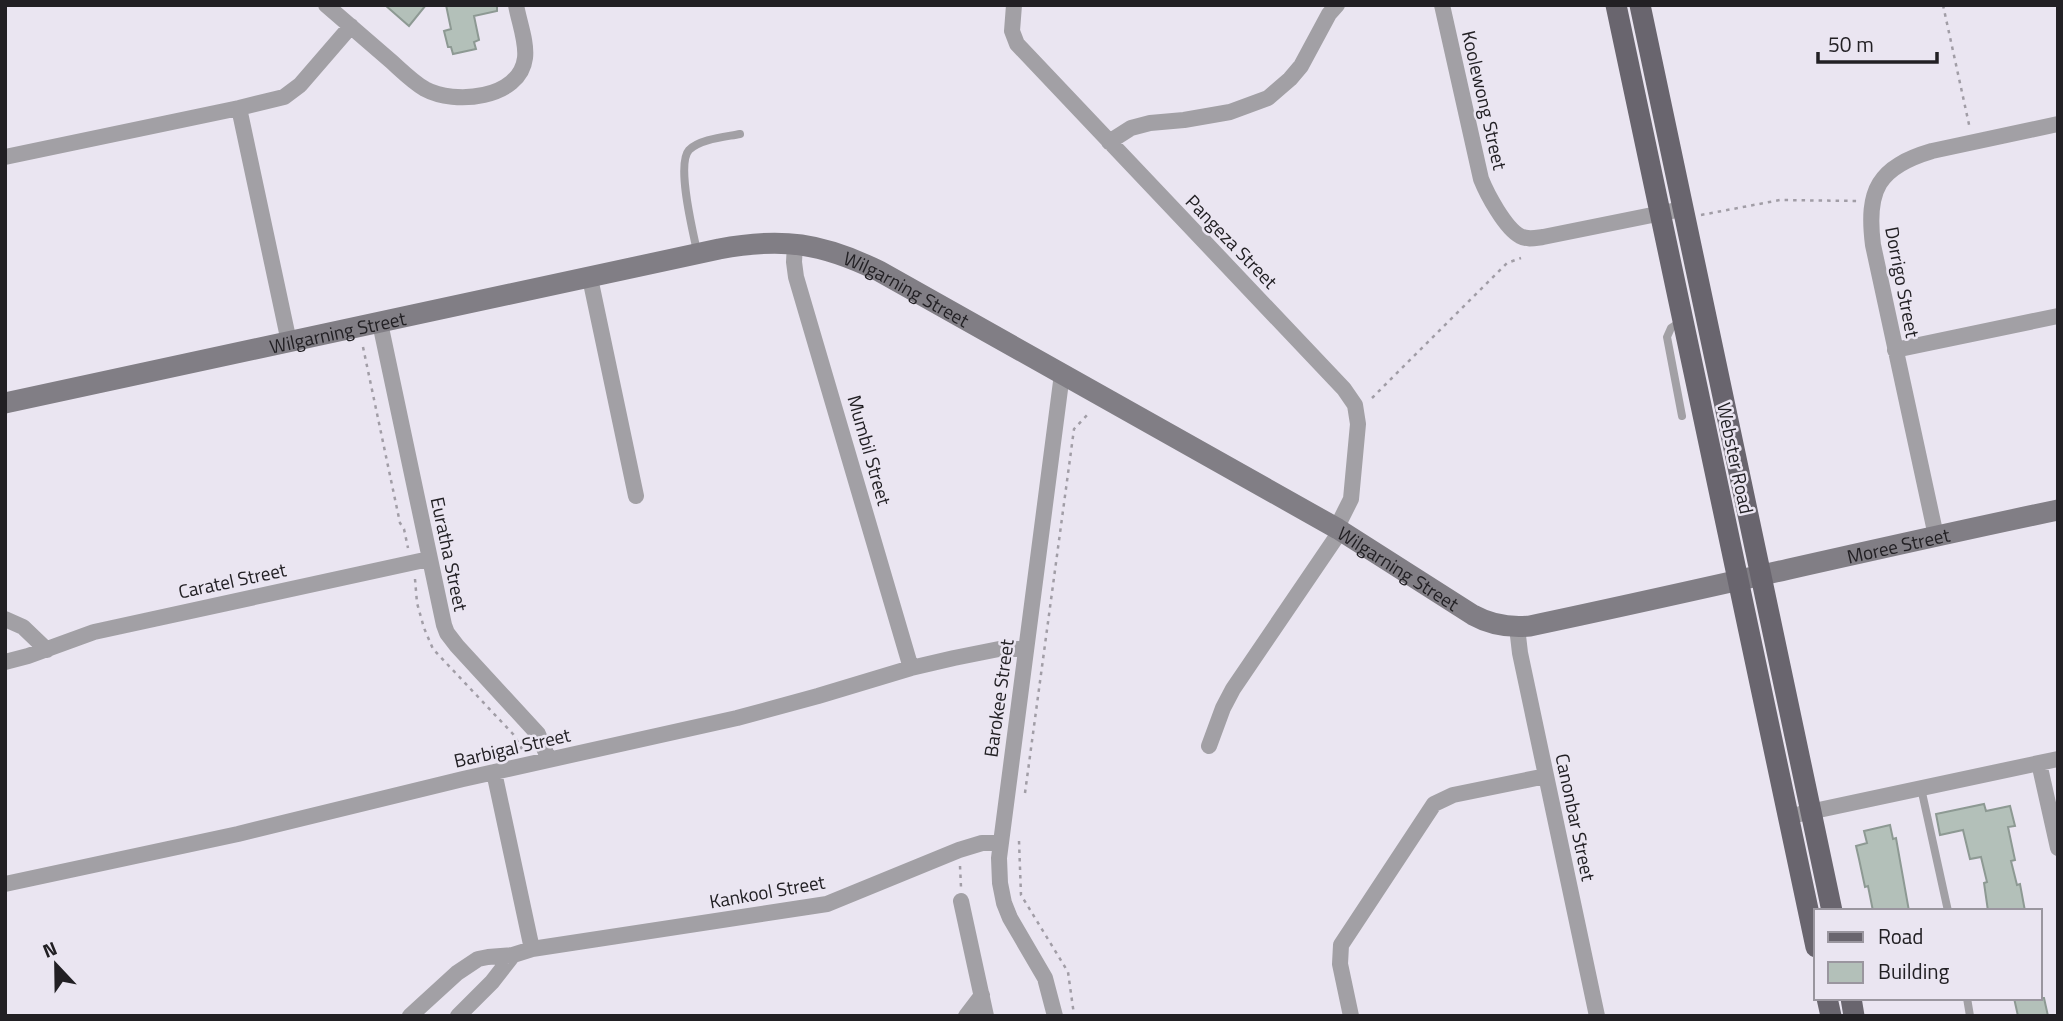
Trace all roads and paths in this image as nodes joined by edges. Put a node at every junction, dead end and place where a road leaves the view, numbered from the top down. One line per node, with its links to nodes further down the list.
1 (326, 5): 9 (street)
2 (516, 5): 9 (street)
3 (1014, 5): 13 (street, Pangeza Street)
4 (1336, 5): 13 (street)
5 (1442, 5): 17 (street, Koolewong Street)
6 (1616, 5): 17 (main road, Webster Road)
7 (1640, 5): 18 (main road, Webster Road)
8 (1943, 5): 14 (path)
9 (351, 26): 10 (street)
10 (239, 108): 15 (street); 26 (street)
11 (2058, 124): 14 (street, Dorrigo Street)
12 (740, 134): 20 (lane)
13 (1109, 142): 36 (street, Pangeza Street)
14 (1973, 142): 16 (street, Dorrigo Street)
15 (5, 157)
16 (1871, 204): 18 (path); 28 (street, Dorrigo Street)
17 (1659, 214): 18 (street, Koolewong Street); 24 (main road, Webster Road)
18 (1683, 214): 40 (main road, Webster Road)
19 (795, 244): 20 (street, Wilgarning Street); 29 (street, Wilgarning Street); 47 (street, Mumbil Street)
20 (698, 254): 22 (street, Wilgarning Street)
21 (1521, 258): 30 (path)
22 (590, 278): 25 (street, Wilgarning Street); 34 (street)
23 (2058, 316): 28 (street)
24 (1683, 321): 33 (lane); 41 (main road, Webster Road)
25 (380, 323): 26 (street, Wilgarning Street); 39 (street, Euratha Street)
26 (289, 342): 31 (street, Wilgarning Street)
27 (363, 347): 38 (path)
28 (1895, 350): 37 (street, Dorrigo Street)
29 (1062, 374): 36 (street, Wilgarning Street); 44 (street, Barokee Street)
30 (1372, 398)
31 (5, 403)
32 (1089, 413): 55 (path)
33 (1682, 416)
34 (636, 496)
35 (2058, 510): 37 (street, Moree Street)
36 (1338, 529): 43 (street, Wilgarning Street); 48 (street, Pangeza Street)
37 (1936, 536): 40 (street, Moree Street)
38 (408, 548)
39 (429, 559): 45 (street, Caratel Street); 50 (street, Euratha Street)
40 (1761, 575): 41 (street, Moree Street); 56 (main road, Webster Road)
41 (1738, 581): 43 (street, Wilgarning Street); 57 (main road, Webster Road)
42 (5, 620): 45 (street)
43 (1517, 627): 53 (street, Canonbar Street)
44 (1026, 649): 47 (street, Barbigal Street); 59 (street, Barokee Street)
45 (47, 650): 46 (street, Caratel Street)
46 (5, 662)
47 (911, 668): 50 (street, Barbigal Street)
48 (1209, 746)
49 (2058, 759): 51 (street)
50 (550, 760): 52 (street, Barbigal Street)
51 (2039, 762): 54 (street); 60 (street)
52 (494, 772): 62 (street, Barbigal Street); 67 (street)
53 (1546, 776): 76 (street); 77 (street, Canonbar Street)
54 (1921, 788): 56 (street); 65 (lane)
55 (1024, 800)
56 (1811, 811): 57 (street); 64 (main road, Webster Road)
57 (1788, 816): 66 (main road, Webster Road)
58 (1018, 842): 70 (path)
59 (1000, 843): 61 (street, Kankool Street); 75 (street, Barokee Street)
60 (2058, 848)
61 (959, 850): 63 (path); 67 (street, Kankool Street)
62 (5, 884)
63 (961, 901): 69 (street)
64 (1832, 909)
65 (1948, 909)
66 (1814, 938)
67 (532, 949): 68 (street, Kankool Street)
68 (513, 956): 71 (street, Kankool Street); 72 (street)
69 (982, 995): 73 (street); 74 (street)
70 (1074, 1015)
71 (410, 1016)
72 (458, 1016)
73 (966, 1016)
74 (986, 1016)
75 (1055, 1016)
76 (1351, 1016)
77 (1597, 1016)

